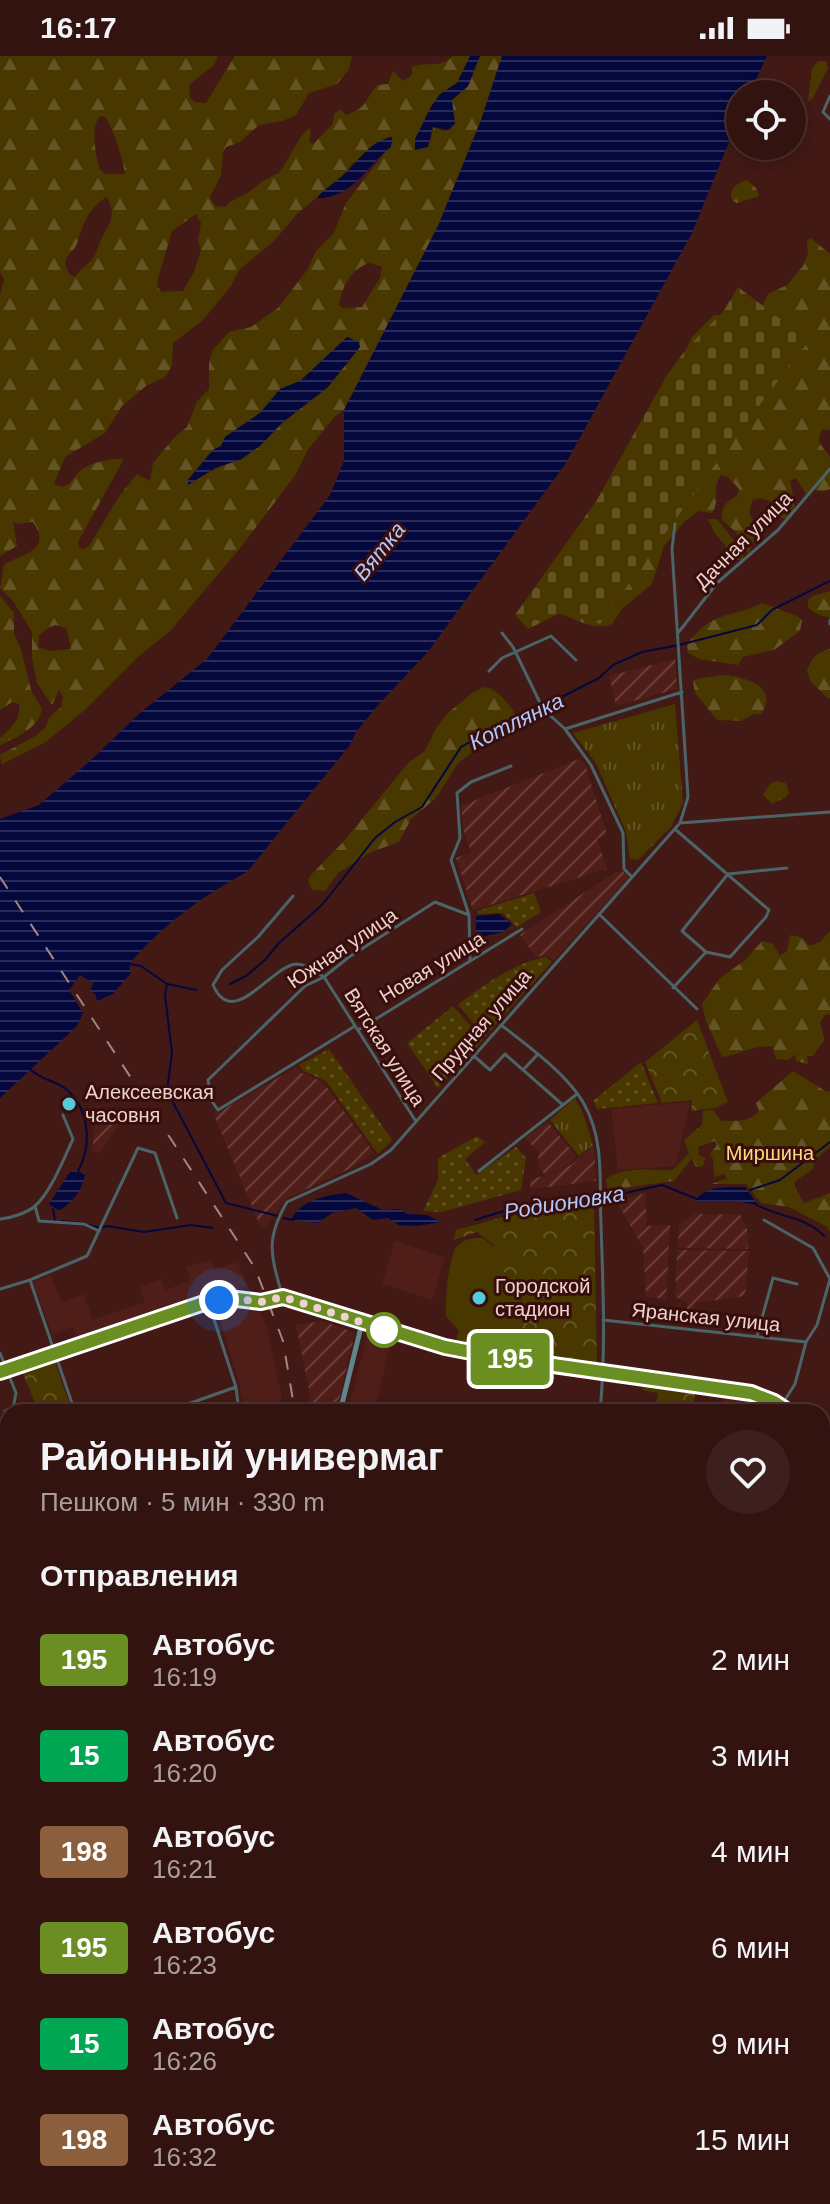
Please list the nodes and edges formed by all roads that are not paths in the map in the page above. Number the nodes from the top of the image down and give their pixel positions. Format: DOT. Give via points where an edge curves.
graph roads {
  1 [pos="830,96"];
  2 [pos="830,119"];
  3 [pos="830,469"];
  4 [pos="675,524"];
  5 [pos="502,633"];
  6 [pos="678,633"];
  7 [pos="516,652"];
  8 [pos="576,660"];
  9 [pos="489,671"];
  10 [pos="682,692"];
  11 [pos="565,729"];
  12 [pos="511,766"];
  13 [pos="830,812"];
  14 [pos="680,823"];
  15 [pos="676,830"];
  16 [pos="787,868"];
  17 [pos="728,874"];
  18 [pos="632,877"];
  19 [pos="293,896"];
  20 [pos="599,914"];
  21 [pos="469,915"];
  22 [pos="522,929"];
  23 [pos="706,952"];
  24 [pos="470,960"];
  25 [pos="324,977"];
  26 [pos="673,988"];
  27 [pos="697,1009"];
  28 [pos="501,1025"];
  29 [pos="356,1028"];
  30 [pos="537,1055"];
  31 [pos="474,1056"];
  32 [pos="523,1070"];
  33 [pos="577,1094"];
  34 [pos="563,1105"];
  35 [pos="218,1110"];
  36 [pos="63,1115"];
  37 [pos="415,1120"];
  38 [pos="479,1171"];
  39 [pos="35,1206"];
  40 [pos="177,1218"];
  41 [pos="0,1219"];
  42 [pos="764,1220"];
  43 [pos="99,1231"];
  44 [pos="30,1280"];
  45 [pos="797,1284"];
  46 [pos="0,1289"];
  47 [pos="283,1297"];
  48 [pos="208,1302"];
  49 [pos="603,1320"];
  50 [pos="362,1323"];
  51 [pos="757,1336"];
  52 [pos="806,1342"];
  53 [pos="55,1352"];
  54 [pos="0,1353"];
  55 [pos="4,1371"];
  56 [pos="603,1373"];
  57 [pos="236,1387"];
  58 [pos="14,1404"];
  59 [pos="72,1404"];
  60 [pos="188,1404"];
  61 [pos="238,1404"];
  62 [pos="342,1404"];
  63 [pos="601,1404"];
  64 [pos="776,1404"];
  65 [pos="782,1404"];
  1 -- 2 [label="street" via="823,112"];
  3 -- 6 [label="street, Дачная улица" via="778,530 717,583"];
  4 -- 6 [label="street, Прудная улица"];
  5 -- 7 [label="street"];
  6 -- 10 [label="street, Прудная улица"];
  7 -- 8 [label="street" via="551,636"];
  7 -- 9 [label="street"];
  7 -- 11 [label="street" via="538,702"];
  10 -- 11 [label="street"];
  10 -- 14 [label="street, Прудная улица" via="688,797"];
  11 -- 18 [label="street" via="591,765 623,833 624,869"];
  12 -- 21 [label="street" via="457,793 460,838 451,860"];
  13 -- 14 [label="street"];
  14 -- 15 [label="street, Прудная улица"];
  15 -- 17 [label="street"];
  15 -- 18 [label="street, Прудная улица"];
  16 -- 17 [label="street"];
  17 -- 23 [label="street" via="682,931"];
  17 -- 23 [label="street" via="769,910 730,957"];
  18 -- 20 [label="street, Прудная улица"];
  19 -- 25 [label="street, Вятская улица" via="213,985 236,1001 293,965"];
  20 -- 26 [label="street"];
  20 -- 28 [label="street, Прудная улица"];
  21 -- 24 [label="street"];
  21 -- 25 [label="street, Южная улица" via="435,902"];
  22 -- 24 [label="street, Новая улица"];
  23 -- 26 [label="street"];
  24 -- 29 [label="street, Новая улица"];
  25 -- 29 [label="street, Вятская улица"];
  25 -- 35 [label="street, Южная улица" via="298,992 208,1080"];
  26 -- 27 [label="street"];
  28 -- 30 [label="street"];
  28 -- 31 [label="street, Прудная улица"];
  29 -- 35 [label="street, Новая улица"];
  29 -- 37 [label="street, Вятская улица"];
  30 -- 32 [label="street"];
  30 -- 33 [label="street"];
  31 -- 32 [label="street" via="490,1070 505,1054"];
  31 -- 37 [label="street, Прудная улица"];
  32 -- 34 [label="street"];
  33 -- 34 [label="street"];
  33 -- 49 [label="street" via="600,1153"];
  34 -- 38 [label="street"];
  36 -- 39 [label="street" via="73,1139"];
  37 -- 47 [label="street, Прудная улица" via="385,1155 287,1202 272,1240 272,1263"];
  39 -- 41 [label="street"];
  39 -- 43 [label="street" via="39,1221 84,1224"];
  40 -- 43 [label="street" via="155,1153 138,1148"];
  42 -- 52 [label="street" via="813,1248 830,1279 817,1325"];
  43 -- 44 [label="street" via="87,1256"];
  44 -- 46 [label="street"];
  44 -- 53 [label="street"];
  45 -- 51 [label="street" via="773,1278"];
  47 -- 48 [label="main road"];
  47 -- 50 [label="main road"];
  48 -- 53 [label="main road"];
  48 -- 57 [label="street"];
  49 -- 51 [label="street, Яранская улица"];
  49 -- 56 [label="street"];
  50 -- 56 [label="main road" via="445,1347"];
  50 -- 62 [label="street"];
  51 -- 52 [label="street, Яранская улица"];
  52 -- 65 [label="street" via="795,1384"];
  53 -- 55 [label="main road"];
  53 -- 59 [label="street"];
  54 -- 55 [label="street"];
  55 -- 58 [label="street" via="16,1393"];
  56 -- 63 [label="street"];
  56 -- 64 [label="main road" via="751,1393"];
  57 -- 60 [label="street"];
  57 -- 61 [label="street"];
}
